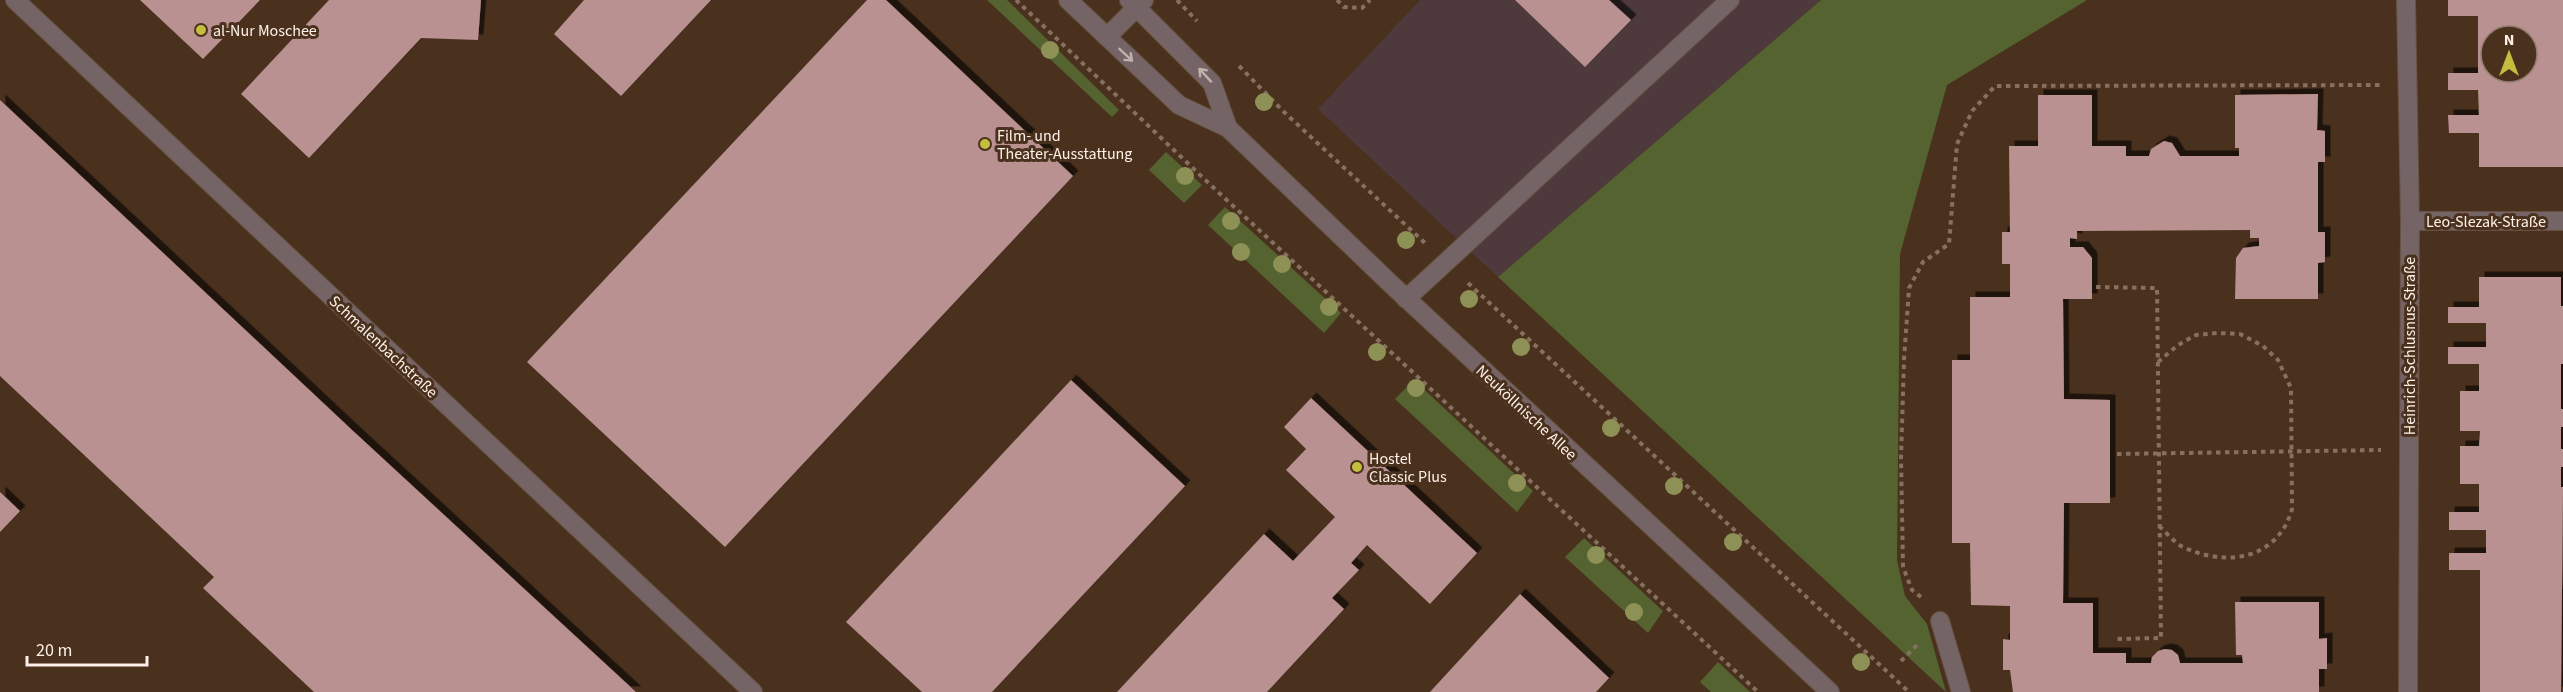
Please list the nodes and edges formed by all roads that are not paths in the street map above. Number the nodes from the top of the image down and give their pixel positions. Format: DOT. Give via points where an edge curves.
graph roads {
  1 [pos="15,0"];
  2 [pos="1068,0"];
  3 [pos="1730,0"];
  4 [pos="2406,0"];
  5 [pos="1136,2"];
  6 [pos="1107,37"];
  7 [pos="1228,128"];
  8 [pos="2410,221"];
  9 [pos="2563,221"];
  10 [pos="1406,298"];
  11 [pos="1940,621"];
  12 [pos="753,692"];
  13 [pos="1830,692"];
  14 [pos="1961,692"];
  15 [pos="2408,692"];
  1 -- 12 [label="street, Schmalenbachstraße"];
  2 -- 6 [label="street, Neuköllnische Allee"];
  3 -- 10 [label="street"];
  4 -- 8 [label="street, Heinrich-Schlusnus-Straße"];
  5 -- 6 [label="street"];
  7 -- 5 [label="street, Neuköllnische Allee, one-way" via="1212,83"];
  6 -- 7 [label="street, Neuköllnische Allee, one-way" via="1179,105"];
  7 -- 10 [label="street, Neuköllnische Allee"];
  8 -- 9 [label="street, Leo-Slezak-Straße"];
  8 -- 15 [label="street, Heinrich-Schlusnus-Straße"];
  10 -- 13 [label="street, Neuköllnische Allee"];
  11 -- 14 [label="street"];
}
